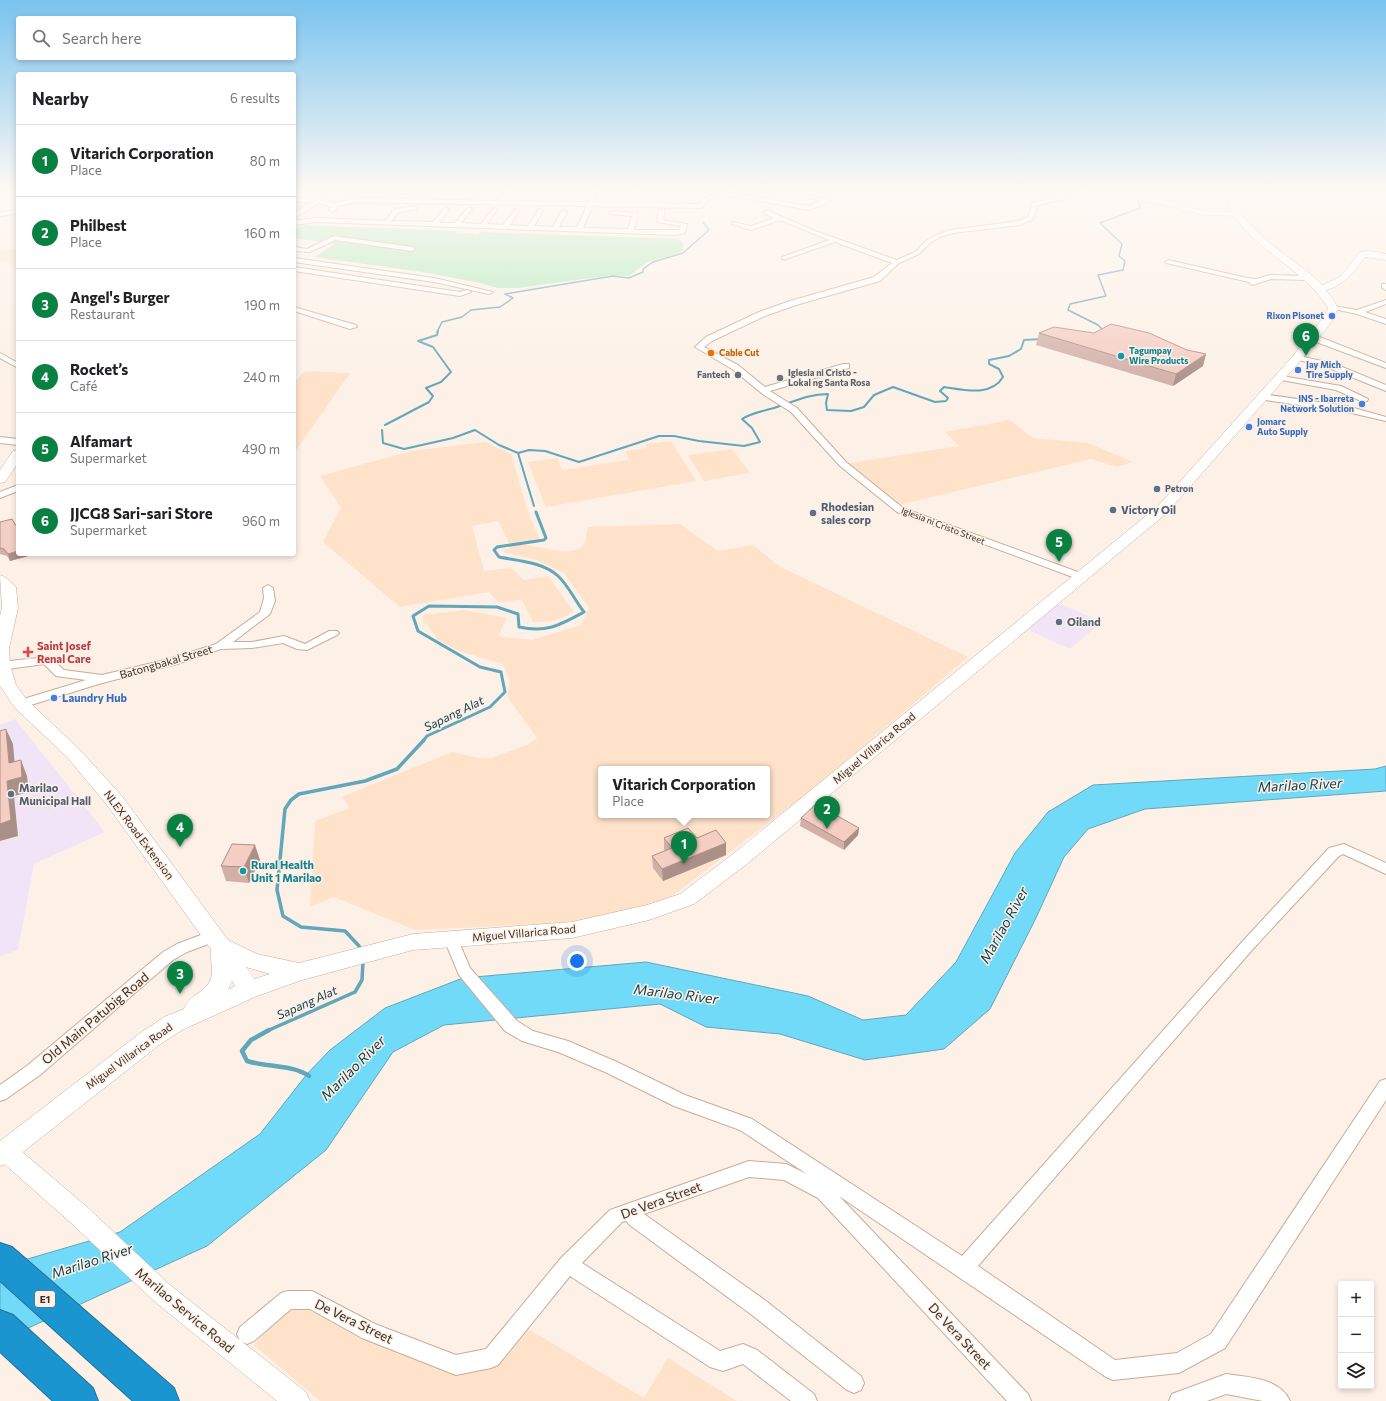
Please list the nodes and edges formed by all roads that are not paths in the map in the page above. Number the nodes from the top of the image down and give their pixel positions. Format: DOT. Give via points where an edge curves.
graph roads {
  1 [pos="789,256"];
  2 [pos="880,256"];
  3 [pos="909,256"];
  4 [pos="1282,256"];
  5 [pos="1361,256"];
  6 [pos="784,258"];
  7 [pos="296,260"];
  8 [pos="896,262"];
  9 [pos="1168,262"];
  10 [pos="296,269"];
  11 [pos="356,269"];
  12 [pos="344,276"];
  13 [pos="1308,278"];
  14 [pos="1258,281"];
  15 [pos="1244,286"];
  16 [pos="476,289"];
  17 [pos="1319,289"];
  18 [pos="489,292"];
  19 [pos="1386,302"];
  20 [pos="1333,308"];
  21 [pos="296,310"];
  22 [pos="1358,312"];
  23 [pos="1386,322"];
  24 [pos="353,327"];
  25 [pos="1314,338"];
  26 [pos="0,355"];
  27 [pos="1298,356"];
  28 [pos="16,365"];
  29 [pos="846,366"];
  30 [pos="1386,366"];
  31 [pos="1279,377"];
  32 [pos="1386,388"];
  33 [pos="764,390"];
  34 [pos="1262,397"];
  35 [pos="1364,399"];
  36 [pos="1385,419"];
  37 [pos="0,440"];
  38 [pos="16,442"];
  39 [pos="16,457"];
  40 [pos="0,480"];
  41 [pos="16,489"];
  42 [pos="0,495"];
  43 [pos="1082,577"];
  44 [pos="0,580"];
  45 [pos="268,588"];
  46 [pos="334,633"];
  47 [pos="220,646"];
  48 [pos="1,665"];
  49 [pos="102,679"];
  50 [pos="21,704"];
  51 [pos="1386,869"];
  52 [pos="451,939"];
  53 [pos="217,941"];
  54 [pos="299,972"];
  55 [pos="249,990"];
  56 [pos="174,1023"];
  57 [pos="1386,1086"];
  58 [pos="0,1094"];
  59 [pos="2,1153"];
  60 [pos="629,1211"];
  61 [pos="0,1259"];
  62 [pos="568,1264"];
  63 [pos="964,1268"];
  64 [pos="0,1328"];
  65 [pos="247,1334"];
  66 [pos="854,1383"];
  67 [pos="80,1401"];
  68 [pos="161,1401"];
  69 [pos="297,1401"];
  70 [pos="808,1401"];
  71 [pos="1021,1401"];
  72 [pos="1179,1401"];
  73 [pos="1280,1401"];
  1 -- 6 [label="street"];
  2 -- 8 [label="street"];
  3 -- 8 [label="street, Iglesia ni Cristo Street"];
  4 -- 13 [label="main road"];
  5 -- 17 [label="street" via="1344,278"];
  7 -- 11 [label="street"];
  8 -- 33 [label="street, Iglesia ni Cristo Street" via="877,279 762,314 709,338 699,347 735,367"];
  9 -- 14 [label="street" via="1233,278"];
  10 -- 12 [label="street"];
  11 -- 12 [label="street"];
  11 -- 16 [label="street"];
  12 -- 16 [label="street" via="460,294"];
  13 -- 14 [label="street" via="1275,277"];
  13 -- 17 [label="main road"];
  14 -- 15 [label="street"];
  16 -- 18 [label="street"];
  17 -- 20 [label="main road"];
  19 -- 22 [label="street"];
  20 -- 22 [label="street"];
  20 -- 25 [label="main road, Miguel Villarica Road"];
  21 -- 24 [label="street"];
  22 -- 23 [label="street"];
  25 -- 27 [label="main road, Miguel Villarica Road"];
  25 -- 30 [label="street"];
  26 -- 28 [label="street"];
  27 -- 31 [label="main road, Miguel Villarica Road"];
  27 -- 32 [label="street" via="1332,366"];
  29 -- 33 [label="street"];
  31 -- 34 [label="main road, Miguel Villarica Road"];
  31 -- 35 [label="street" via="1338,388"];
  33 -- 43 [label="street, Iglesia ni Cristo Street" via="794,410 843,464 900,510"];
  34 -- 36 [label="street" via="1347,409"];
  34 -- 43 [label="main road, Miguel Villarica Road" via="1164,509"];
  37 -- 38 [label="street"];
  39 -- 40 [label="main road"];
  41 -- 42 [label="street"];
  43 -- 52 [label="main road, Miguel Villarica Road" via="740,859 686,899 649,912 572,930"];
  44 -- 48 [label="main road, NLEX Road Extension" via="8,587 10,596 10,608 1,648"];
  45 -- 47 [label="street" via="269,606 265,614"];
  46 -- 47 [label="street, Batongbakal Street" via="307,647 284,639 252,645"];
  47 -- 49 [label="street, Batongbakal Street" via="173,662"];
  48 -- 49 [label="street, Batongbakal Street" via="47,660 60,673"];
  48 -- 50 [label="main road, NLEX Road Extension" via="8,685"];
  49 -- 50 [label="street"];
  50 -- 53 [label="main road, NLEX Road Extension" via="73,753 114,800"];
  51 -- 63 [label="street" via="1344,849 1334,852 1242,952"];
  52 -- 54 [label="main road, Miguel Villarica Road" via="413,942"];
  52 -- 63 [label="street" via="464,971 511,1026 528,1036 562,1046 597,1061 680,1101 746,1124"];
  53 -- 54 [label="main road" via="252,961"];
  53 -- 55 [label="main road, NLEX Road Extension"];
  53 -- 56 [label="main road" via="224,968 222,983 205,1000"];
  53 -- 58 [label="street, Old Main Patubig Road" via="182,948 168,956 34,1070"];
  54 -- 55 [label="main road, Miguel Villarica Road"];
  55 -- 56 [label="main road, Miguel Villarica Road"];
  56 -- 59 [label="main road, Miguel Villarica Road"];
  57 -- 63 [label="street" via="1218,1341 1179,1363 1113,1370"];
  59 -- 69 [label="street, Marilao Service Road" via="79,1215 162,1293"];
  60 -- 62 [label="street, De Vera Street" via="616,1216"];
  60 -- 66 [label="street"];
  60 -- 71 [label="street, De Vera Street" via="749,1168 786,1172 824,1192"];
  61 -- 68 [label="highway, E1"];
  62 -- 65 [label="street, De Vera Street" via="491,1358 456,1365 369,1331 312,1300 288,1300"];
  62 -- 70 [label="street" via="717,1360 723,1361 743,1354 750,1357"];
  64 -- 67 [label="highway"];
  72 -- 73 [label="street" via="1226,1384 1264,1390"];
}
